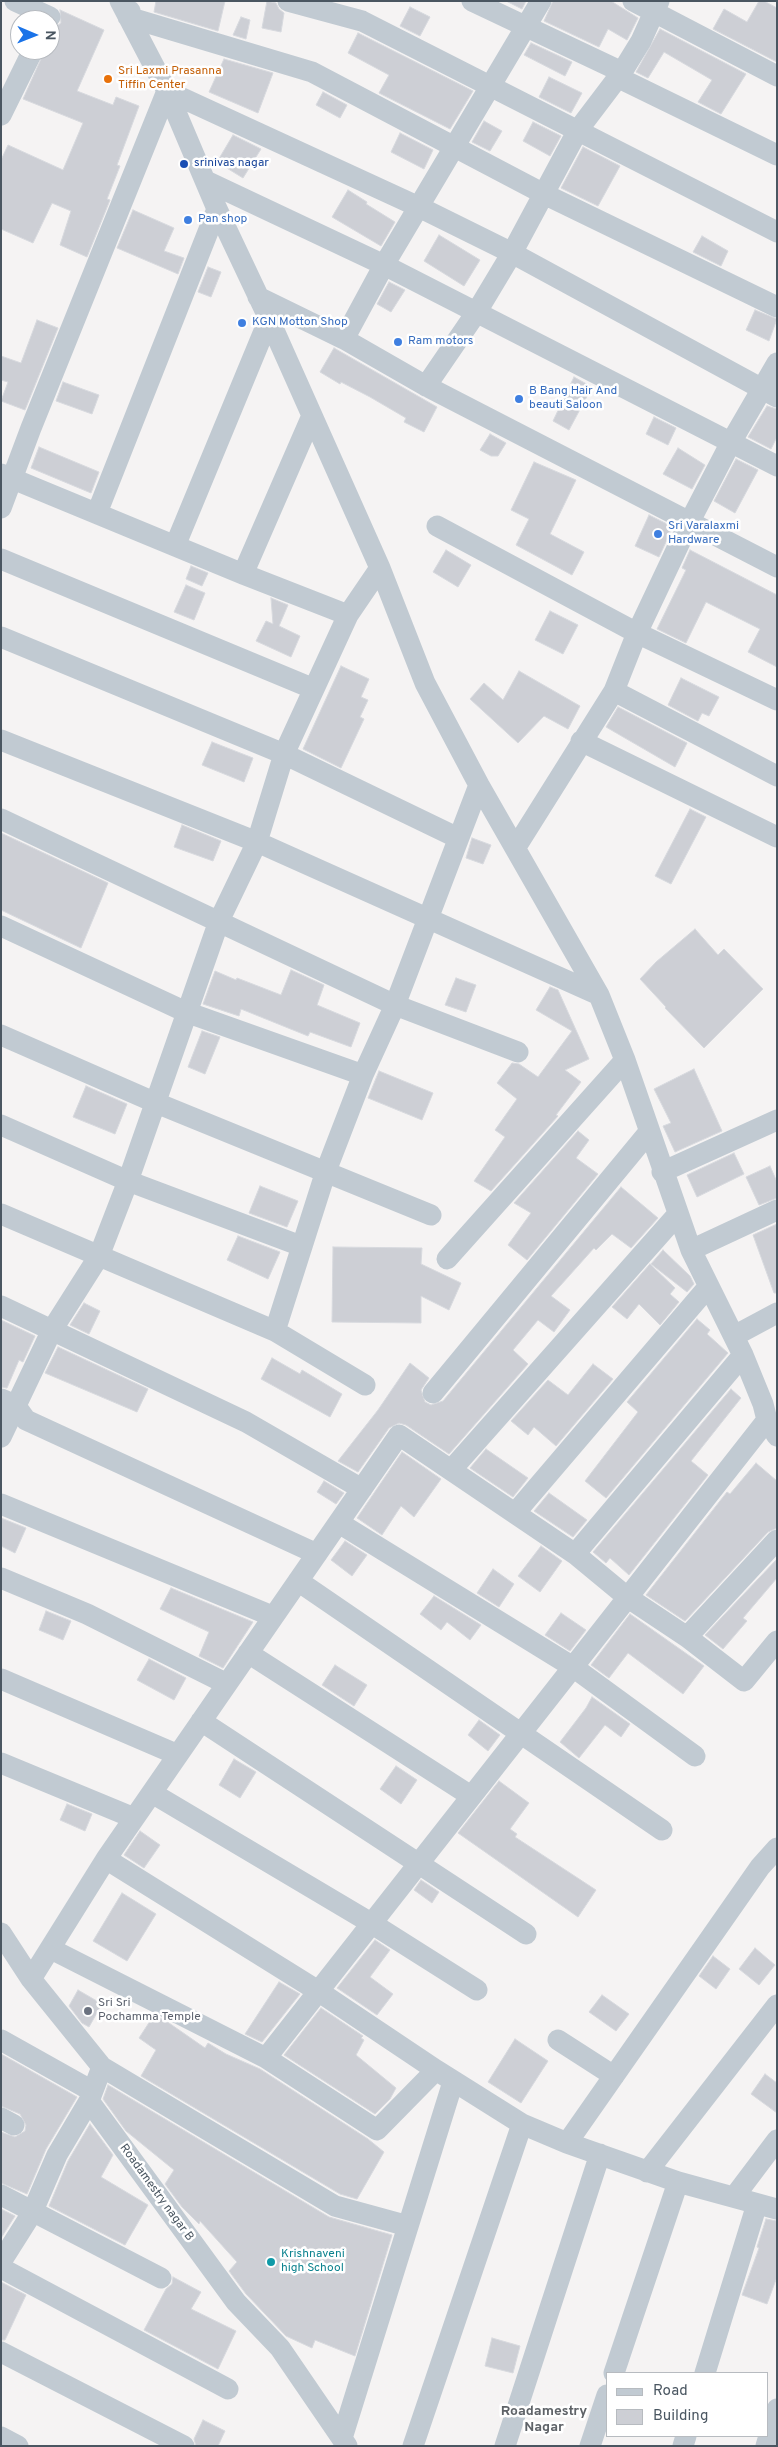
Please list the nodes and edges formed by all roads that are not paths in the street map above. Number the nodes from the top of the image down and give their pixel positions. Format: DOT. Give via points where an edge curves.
graph roads {
  1 [pos="15,1"];
  2 [pos="288,1"];
  3 [pos="472,1"];
  4 [pos="541,1"];
  5 [pos="633,1"];
  6 [pos="127,6"];
  7 [pos="657,7"];
  8 [pos="43,10"];
  9 [pos="526,26"];
  10 [pos="26,60"];
  11 [pos="619,74"];
  12 [pos="777,76"];
  13 [pos="491,86"];
  14 [pos="6,90"];
  15 [pos="166,91"];
  16 [pos="1,114"];
  17 [pos="578,130"];
  18 [pos="454,148"];
  19 [pos="777,155"];
  20 [pos="206,181"];
  21 [pos="544,194"];
  22 [pos="419,207"];
  23 [pos="217,209"];
  24 [pos="777,232"];
  25 [pos="512,253"];
  26 [pos="384,265"];
  27 [pos="258,297"];
  28 [pos="777,307"];
  29 [pos="476,313"];
  30 [pos="269,319"];
  31 [pos="344,339"];
  32 [pos="777,363"];
  33 [pos="426,386"];
  34 [pos="769,393"];
  35 [pos="311,418"];
  36 [pos="730,444"];
  37 [pos="777,466"];
  38 [pos="7,477"];
  39 [pos="1,508"];
  40 [pos="97,513"];
  41 [pos="689,523"];
  42 [pos="437,526"];
  43 [pos="175,546"];
  44 [pos="1,559"];
  45 [pos="777,567"];
  46 [pos="380,568"];
  47 [pos="243,574"];
  48 [pos="348,615"];
  49 [pos="637,633"];
  50 [pos="1,637"];
  51 [pos="314,689"];
  52 [pos="614,691"];
  53 [pos="777,700"];
  54 [pos="1,740"];
  55 [pos="582,741"];
  56 [pos="284,754"];
  57 [pos="777,776"];
  58 [pos="479,785"];
  59 [pos="1,819"];
  60 [pos="777,837"];
  61 [pos="458,838"];
  62 [pos="257,842"];
  63 [pos="516,847"];
  64 [pos="428,919"];
  65 [pos="219,921"];
  66 [pos="1,926"];
  67 [pos="600,996"];
  68 [pos="394,1005"];
  69 [pos="186,1012"];
  70 [pos="1,1035"];
  71 [pos="518,1052"];
  72 [pos="625,1060"];
  73 [pos="363,1075"];
  74 [pos="154,1102"];
  75 [pos="777,1120"];
  76 [pos="1,1125"];
  77 [pos="649,1132"];
  78 [pos="326,1171"];
  79 [pos="662,1172"];
  80 [pos="128,1181"];
  81 [pos="777,1210"];
  82 [pos="1,1214"];
  83 [pos="678,1214"];
  84 [pos="431,1216"];
  85 [pos="301,1246"];
  86 [pos="691,1250"];
  87 [pos="99,1256"];
  88 [pos="447,1259"];
  89 [pos="708,1287"];
  90 [pos="1,1306"];
  91 [pos="777,1313"];
  92 [pos="52,1330"];
  93 [pos="276,1331"];
  94 [pos="738,1346"];
  95 [pos="366,1385"];
  96 [pos="434,1393"];
  97 [pos="8,1402"];
  98 [pos="771,1414"];
  99 [pos="1,1437"];
  100 [pos="452,1469"];
  101 [pos="362,1490"];
  102 [pos="1,1504"];
  103 [pos="516,1512"];
  104 [pos="339,1523"];
  105 [pos="777,1540"];
  106 [pos="317,1554"];
  107 [pos="575,1554"];
  108 [pos="1,1578"];
  109 [pos="298,1581"];
  110 [pos="627,1597"];
  111 [pos="272,1616"];
  112 [pos="687,1637"];
  113 [pos="777,1641"];
  114 [pos="248,1653"];
  115 [pos="573,1667"];
  116 [pos="1,1679"];
  117 [pos="227,1684"];
  118 [pos="201,1721"];
  119 [pos="520,1733"];
  120 [pos="178,1755"];
  121 [pos="695,1756"];
  122 [pos="1,1764"];
  123 [pos="152,1793"];
  124 [pos="471,1796"];
  125 [pos="134,1818"];
  126 [pos="662,1830"];
  127 [pos="777,1848"];
  128 [pos="106,1859"];
  129 [pos="418,1863"];
  130 [pos="371,1923"];
  131 [pos="1,1933"];
  132 [pos="526,1934"];
  133 [pos="51,1949"];
  134 [pos="31,1979"];
  135 [pos="477,1990"];
  136 [pos="318,1991"];
  137 [pos="777,2005"];
  138 [pos="1,2040"];
  139 [pos="558,2040"];
  140 [pos="266,2058"];
  141 [pos="102,2067"];
  142 [pos="444,2076"];
  143 [pos="614,2076"];
  144 [pos="90,2096"];
  145 [pos="522,2124"];
  146 [pos="777,2140"];
  147 [pos="567,2143"];
  148 [pos="600,2154"];
  149 [pos="647,2172"];
  150 [pos="678,2182"];
  151 [pos="1,2195"];
  152 [pos="734,2197"];
  153 [pos="767,2206"];
  154 [pos="32,2212"];
  155 [pos="408,2226"];
  156 [pos="1,2262"];
  157 [pos="1,2268"];
  158 [pos="161,2278"];
  159 [pos="1,2352"];
  160 [pos="614,2372"];
  161 [pos="705,2372"];
  162 [pos="228,2389"];
  163 [pos="606,2398"];
  164 [pos="777,2409"];
  165 [pos="1,2436"];
  166 [pos="161,2440"];
  167 [pos="344,2442"];
  168 [pos="18,2446"];
  169 [pos="184,2446"];
  170 [pos="413,2446"];
  171 [pos="505,2446"];
  172 [pos="590,2446"];
  173 [pos="766,2446"];
  1 -- 8 [label="street"];
  2 -- 13 [label="street" via="362,21"];
  3 -- 9 [label="street"];
  4 -- 9 [label="street"];
  5 -- 7 [label="street"];
  6 -- 15 [label="street"];
  6 -- 18 [label="street" via="312,72"];
  7 -- 11 [label="street"];
  7 -- 12 [label="street"];
  9 -- 11 [label="street"];
  9 -- 13 [label="street"];
  10 -- 14 [label="street"];
  11 -- 17 [label="street"];
  11 -- 19 [label="street"];
  13 -- 17 [label="street"];
  13 -- 18 [label="street"];
  14 -- 16 [label="street"];
  15 -- 20 [label="street"];
  15 -- 22 [label="street"];
  15 -- 38 [label="street"];
  17 -- 21 [label="street"];
  17 -- 24 [label="street"];
  18 -- 21 [label="street"];
  18 -- 22 [label="street"];
  20 -- 23 [label="street"];
  20 -- 26 [label="street"];
  21 -- 25 [label="street"];
  21 -- 28 [label="street"];
  22 -- 25 [label="street"];
  22 -- 26 [label="street"];
  23 -- 27 [label="street"];
  23 -- 40 [label="street"];
  25 -- 29 [label="street"];
  25 -- 34 [label="street"];
  26 -- 29 [label="street"];
  26 -- 31 [label="street"];
  27 -- 30 [label="street"];
  27 -- 31 [label="street"];
  29 -- 33 [label="street"];
  29 -- 36 [label="street"];
  30 -- 35 [label="street"];
  30 -- 43 [label="street"];
  31 -- 33 [label="street"];
  32 -- 34 [label="street"];
  33 -- 41 [label="street"];
  34 -- 36 [label="street"];
  35 -- 46 [label="street"];
  35 -- 47 [label="street"];
  36 -- 37 [label="street"];
  36 -- 41 [label="street"];
  38 -- 39 [label="street"];
  38 -- 40 [label="street"];
  40 -- 43 [label="street"];
  41 -- 45 [label="street"];
  41 -- 49 [label="street"];
  42 -- 49 [label="street"];
  43 -- 47 [label="street"];
  44 -- 51 [label="street"];
  46 -- 48 [label="street"];
  46 -- 58 [label="street" via="425,683"];
  47 -- 48 [label="street"];
  48 -- 51 [label="street"];
  49 -- 52 [label="street"];
  49 -- 53 [label="street"];
  50 -- 56 [label="street"];
  51 -- 56 [label="street"];
  52 -- 55 [label="street"];
  52 -- 57 [label="street"];
  54 -- 62 [label="street"];
  55 -- 60 [label="street"];
  55 -- 63 [label="street"];
  56 -- 61 [label="street"];
  56 -- 62 [label="street"];
  58 -- 61 [label="street"];
  58 -- 63 [label="street"];
  59 -- 65 [label="street"];
  61 -- 64 [label="street"];
  62 -- 64 [label="street"];
  62 -- 65 [label="street"];
  63 -- 67 [label="street"];
  64 -- 67 [label="street"];
  64 -- 68 [label="street"];
  65 -- 68 [label="street"];
  65 -- 69 [label="street"];
  66 -- 69 [label="street"];
  67 -- 72 [label="street"];
  68 -- 71 [label="street"];
  68 -- 73 [label="street"];
  69 -- 73 [label="street"];
  69 -- 74 [label="street"];
  70 -- 74 [label="street"];
  72 -- 77 [label="street"];
  72 -- 88 [label="street"];
  73 -- 78 [label="street"];
  74 -- 78 [label="street"];
  74 -- 80 [label="street"];
  75 -- 79 [label="street"];
  76 -- 80 [label="street"];
  77 -- 79 [label="street"];
  77 -- 96 [label="street"];
  78 -- 84 [label="street"];
  78 -- 85 [label="street"];
  79 -- 83 [label="street"];
  80 -- 85 [label="street"];
  80 -- 87 [label="street"];
  81 -- 86 [label="street"];
  82 -- 87 [label="street"];
  83 -- 86 [label="street"];
  83 -- 100 [label="street"];
  85 -- 93 [label="street"];
  86 -- 89 [label="street"];
  87 -- 92 [label="street"];
  87 -- 93 [label="street"];
  89 -- 94 [label="street"];
  89 -- 103 [label="street"];
  90 -- 92 [label="street"];
  91 -- 94 [label="street"];
  92 -- 97 [label="street"];
  92 -- 101 [label="street" via="246,1422"];
  93 -- 95 [label="street"];
  94 -- 98 [label="street"];
  94 -- 107 [label="street"];
  97 -- 99 [label="street"];
  97 -- 106 [label="street" via="26,1420"];
  98 -- 110 [label="street"];
  100 -- 101 [label="street" via="399,1435"];
  100 -- 103 [label="street"];
  101 -- 104 [label="street"];
  102 -- 111 [label="street"];
  103 -- 107 [label="street"];
  104 -- 106 [label="street"];
  104 -- 115 [label="street"];
  105 -- 112 [label="street"];
  106 -- 109 [label="street"];
  107 -- 110 [label="street"];
  108 -- 117 [label="street" via="87,1614"];
  109 -- 111 [label="street"];
  109 -- 119 [label="street"];
  110 -- 112 [label="street"];
  110 -- 115 [label="street"];
  111 -- 114 [label="street"];
  112 -- 113 [label="street" via="744,1681"];
  114 -- 117 [label="street"];
  114 -- 124 [label="street"];
  115 -- 119 [label="street"];
  115 -- 121 [label="street"];
  116 -- 120 [label="street"];
  117 -- 118 [label="street"];
  118 -- 120 [label="street"];
  118 -- 129 [label="street"];
  119 -- 124 [label="street"];
  119 -- 126 [label="street"];
  120 -- 123 [label="street"];
  122 -- 125 [label="street"];
  123 -- 125 [label="street"];
  123 -- 130 [label="street"];
  124 -- 129 [label="street"];
  125 -- 128 [label="street"];
  127 -- 143 [label="street" via="760,1867"];
  128 -- 133 [label="street"];
  128 -- 136 [label="street"];
  129 -- 130 [label="street"];
  129 -- 132 [label="street"];
  130 -- 135 [label="street"];
  130 -- 136 [label="street"];
  131 -- 134 [label="street"];
  133 -- 134 [label="street"];
  133 -- 140 [label="street"];
  134 -- 141 [label="street"];
  136 -- 140 [label="street"];
  136 -- 142 [label="street"];
  137 -- 149 [label="street"];
  138 -- 144 [label="street"];
  139 -- 143 [label="street"];
  140 -- 142 [label="street" via="377,2130"];
  141 -- 144 [label="street"];
  141 -- 155 [label="street" via="335,2206"];
  142 -- 145 [label="street"];
  142 -- 155 [label="street"];
  143 -- 147 [label="street"];
  144 -- 154 [label="street" via="57,2155"];
  144 -- 167 [label="street, Roadamestry nagar B" via="236,2302 280,2348"];
  145 -- 147 [label="street"];
  145 -- 170 [label="street"];
  146 -- 152 [label="street"];
  147 -- 148 [label="street"];
  148 -- 149 [label="street"];
  148 -- 171 [label="street"];
  149 -- 150 [label="street"];
  150 -- 152 [label="street"];
  150 -- 160 [label="street"];
  151 -- 154 [label="street"];
  152 -- 153 [label="street"];
  153 -- 161 [label="street"];
  154 -- 156 [label="street"];
  154 -- 158 [label="street"];
  155 -- 167 [label="street"];
  157 -- 162 [label="street"];
  159 -- 166 [label="street"];
  163 -- 172 [label="street"];
  164 -- 173 [label="street"];
  165 -- 168 [label="street"];
  166 -- 169 [label="street"];
}
